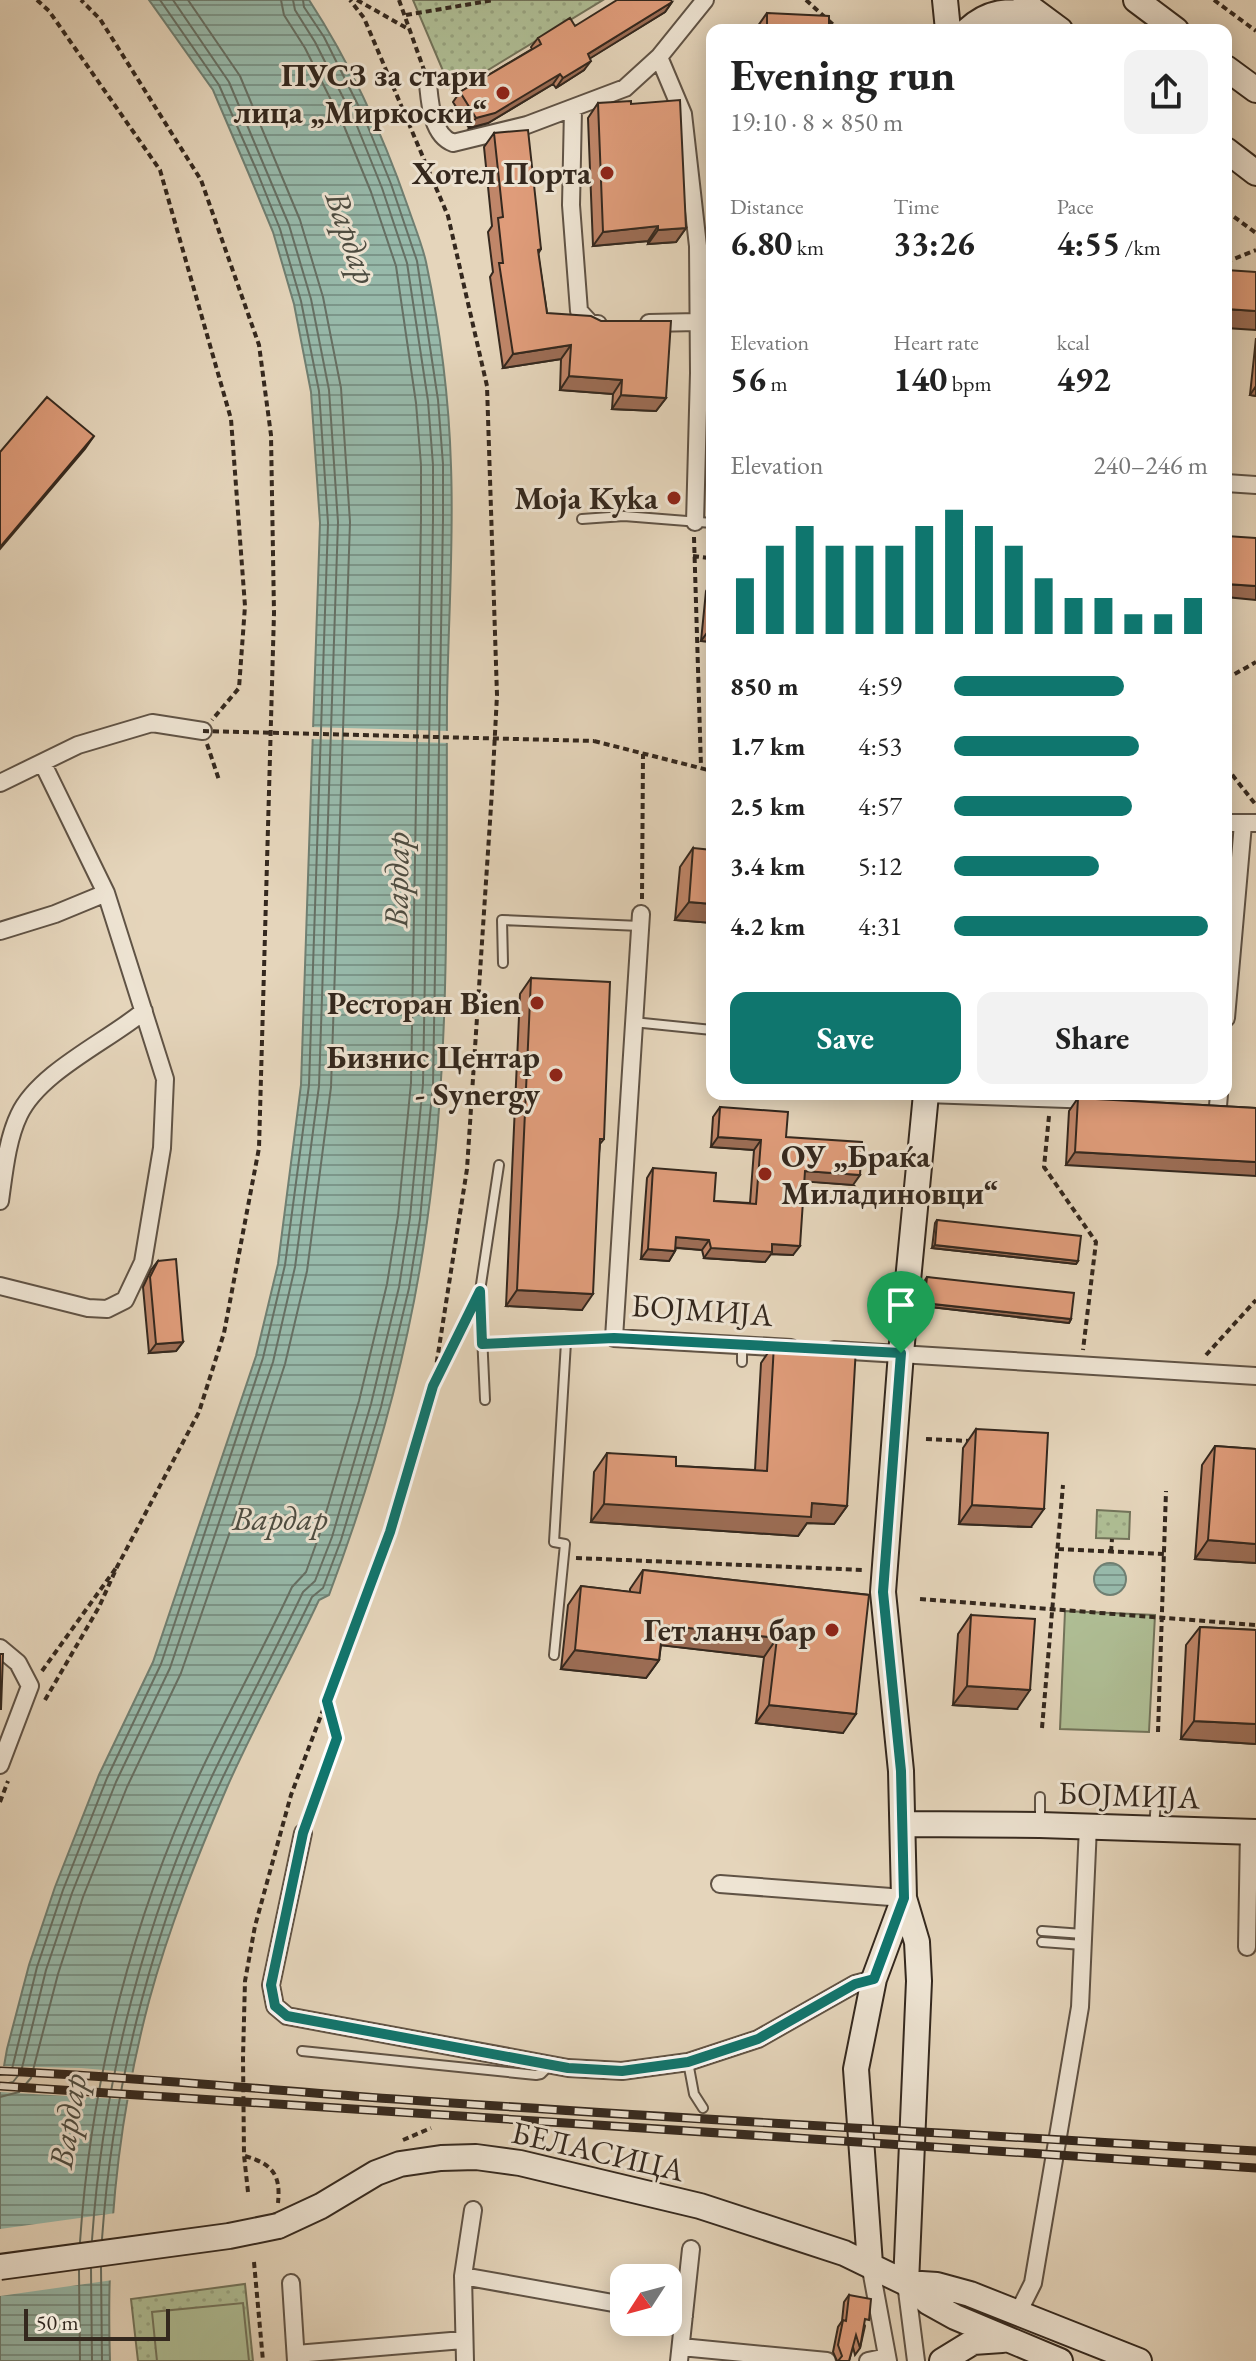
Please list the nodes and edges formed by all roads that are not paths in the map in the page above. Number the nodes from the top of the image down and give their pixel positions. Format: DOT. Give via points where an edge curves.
graph roads {
  1 [pos="705,0"];
  2 [pos="945,0"];
  3 [pos="1136,0"];
  4 [pos="1028,6"];
  5 [pos="947,24"];
  6 [pos="974,24"];
  7 [pos="1052,24"];
  8 [pos="1168,24"];
  9 [pos="659,57"];
  10 [pos="1232,72"];
  11 [pos="428,84"];
  12 [pos="1256,90"];
  13 [pos="573,109"];
  14 [pos="1232,155"];
  15 [pos="1256,173"];
  16 [pos="698,322"];
  17 [pos="1232,483"];
  18 [pos="1256,485"];
  19 [pos="582,519"];
  20 [pos="704,523"];
  21 [pos="203,731"];
  22 [pos="43,764"];
  23 [pos="0,783"];
  24 [pos="1242,823"];
  25 [pos="106,893"];
  26 [pos="640,920"];
  27 [pos="0,931"];
  28 [pos="1232,945"];
  29 [pos="503,963"];
  30 [pos="144,1011"];
  31 [pos="633,1022"];
  32 [pos="706,1029"];
  33 [pos="925,1100"];
  34 [pos="1081,1100"];
  35 [pos="1112,1101"];
  36 [pos="499,1165"];
  37 [pos="0,1201"];
  38 [pos="0,1286"];
  39 [pos="614,1338"];
  40 [pos="566,1342"];
  41 [pos="482,1344"];
  42 [pos="901,1353"];
  43 [pos="1256,1376"];
  44 [pos="485,1400"];
  45 [pos="0,1648"];
  46 [pos="554,1655"];
  47 [pos="6,1767"];
  48 [pos="1040,1797"];
  49 [pos="1156,1802"];
  50 [pos="903,1824"];
  51 [pos="1040,1825"];
  52 [pos="1088,1826"];
  53 [pos="1154,1827"];
  54 [pos="1252,1832"];
  55 [pos="303,1833"];
  56 [pos="720,1884"];
  57 [pos="904,1898"];
  58 [pos="1042,1931"];
  59 [pos="1083,1939"];
  60 [pos="1042,1942"];
  61 [pos="1247,1947"];
  62 [pos="874,1979"];
  63 [pos="302,2051"];
  64 [pos="688,2062"];
  65 [pos="549,2065"];
  66 [pos="703,2108"];
  67 [pos="473,2210"];
  68 [pos="691,2249"];
  69 [pos="870,2264"];
  70 [pos="0,2267"];
  71 [pos="463,2276"];
  72 [pos="291,2283"];
  73 [pos="906,2283"];
  74 [pos="682,2288"];
  75 [pos="610,2302"];
  76 [pos="1018,2313"];
  77 [pos="463,2340"];
  78 [pos="1011,2340"];
  79 [pos="680,2354"];
  80 [pos="296,2358"];
  81 [pos="888,2359"];
  82 [pos="465,2361"];
  83 [pos="827,2361"];
  84 [pos="868,2361"];
  85 [pos="916,2361"];
  86 [pos="942,2361"];
  87 [pos="1060,2361"];
  88 [pos="1139,2361"];
  1 -- 9 [label="street"];
  2 -- 5 [label="street"];
  3 -- 8 [label="street"];
  4 -- 6 [label="street" via="1000,11"];
  4 -- 7 [label="street"];
  9 -- 13 [label="street" via="625,88"];
  9 -- 16 [label="street" via="683,114 698,246"];
  10 -- 12 [label="street"];
  11 -- 13 [label="street" via="439,133 453,143"];
  13 -- 16 [label="street" via="571,205 579,311 591,324"];
  14 -- 15 [label="street"];
  16 -- 20 [label="street"];
  17 -- 18 [label="street"];
  19 -- 20 [label="lane" via="624,516"];
  21 -- 22 [label="street" via="152,723 78,745"];
  22 -- 23 [label="street"];
  22 -- 25 [label="street"];
  24 -- 28 [label="street"];
  25 -- 27 [label="street"];
  25 -- 30 [label="street"];
  26 -- 29 [label="lane" via="502,920"];
  26 -- 31 [label="street, БОЈМИЈА"];
  30 -- 37 [label="street" via="79,1055 32,1096 19,1114"];
  30 -- 38 [label="street" via="165,1079 162,1148 143,1262 125,1300 107,1309 88,1308"];
  31 -- 32 [label="lane"];
  31 -- 39 [label="street, БОЈМИЈА"];
  33 -- 42 [label="street"];
  34 -- 35 [label="street"];
  36 -- 41 [label="lane" via="480,1291"];
  39 -- 40 [label="lane"];
  39 -- 42 [label="street, БОЈМИЈА" via="742,1353"];
  40 -- 41 [label="lane"];
  40 -- 46 [label="lane" via="554,1542 565,1544"];
  41 -- 44 [label="lane"];
  42 -- 43 [label="street, БОЈМИЈА"];
  42 -- 50 [label="street" via="883,1592"];
  45 -- 47 [label="street" via="18,1663 30,1686"];
  48 -- 51 [label="lane"];
  49 -- 53 [label="lane"];
  50 -- 51 [label="street, БОЈМИЈА"];
  50 -- 57 [label="street"];
  51 -- 52 [label="street, БОЈМИЈА"];
  52 -- 53 [label="street, БОЈМИЈА"];
  52 -- 59 [label="street"];
  53 -- 54 [label="street, БОЈМИЈА"];
  54 -- 61 [label="street"];
  55 -- 65 [label="street" via="271,1985 275,2006 287,2016"];
  56 -- 57 [label="street"];
  57 -- 62 [label="street"];
  57 -- 73 [label="street" via="917,1942 919,1981"];
  58 -- 59 [label="lane"];
  59 -- 60 [label="lane"];
  59 -- 76 [label="street" via="1080,2007 1033,2283"];
  62 -- 64 [label="street" via="855,1984 758,2039"];
  62 -- 69 [label="street" via="856,2069"];
  63 -- 65 [label="lane" via="536,2075"];
  64 -- 65 [label="street" via="622,2071"];
  64 -- 66 [label="lane" via="694,2094"];
  67 -- 71 [label="street"];
  68 -- 74 [label="street"];
  69 -- 70 [label="street, БЕЛАСИЦА, bridge" via="700,2206 476,2157 391,2167 321,2206 278,2214 229,2236"];
  69 -- 73 [label="street, БЕЛАСИЦА"];
  69 -- 81 [label="street"];
  71 -- 75 [label="street"];
  71 -- 77 [label="street"];
  72 -- 80 [label="street"];
  73 -- 76 [label="street, БЕЛАСИЦА" via="960,2290"];
  73 -- 78 [label="street, БЕЛАСИЦА" via="945,2312"];
  73 -- 85 [label="street"];
  76 -- 88 [label="street, БЕЛАСИЦА"];
  77 -- 80 [label="street"];
  77 -- 82 [label="street"];
  78 -- 86 [label="street" via="973,2342"];
  78 -- 87 [label="street, БЕЛАСИЦА"];
  79 -- 83 [label="street"];
  81 -- 84 [label="street"];
}
